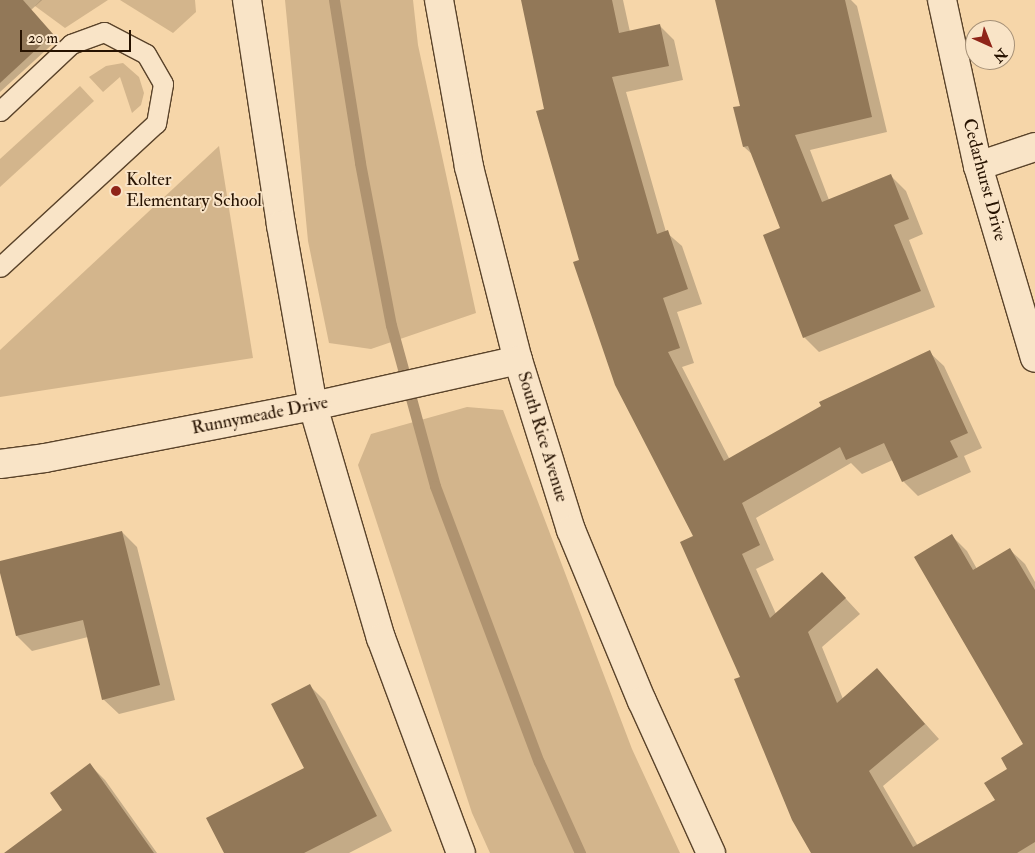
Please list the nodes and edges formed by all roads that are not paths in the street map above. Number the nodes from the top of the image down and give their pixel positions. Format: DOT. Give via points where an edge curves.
graph roads {
  1 [pos="247,0"];
  2 [pos="439,0"];
  3 [pos="942,0"];
  4 [pos="0,111"];
  5 [pos="1035,147"];
  6 [pos="978,166"];
  7 [pos="0,268"];
  8 [pos="1035,358"];
  9 [pos="518,360"];
  10 [pos="313,406"];
  11 [pos="0,464"];
  12 [pos="460,853"];
  13 [pos="711,853"];
  1 -- 10 [label="street" via="281,225"];
  2 -- 9 [label="street, South Rice Avenue" via="469,167"];
  3 -- 6 [label="street, Cedarhurst Drive"];
  4 -- 7 [label="lane" via="72,44 104,32 146,54 163,84 156,123"];
  5 -- 6 [label="street"];
  6 -- 8 [label="street, Cedarhurst Drive"];
  9 -- 10 [label="street, Runnymeade Drive"];
  9 -- 13 [label="street, South Rice Avenue" via="571,530 642,701"];
  10 -- 11 [label="street, Runnymeade Drive"];
  10 -- 12 [label="street" via="381,638"];
}
